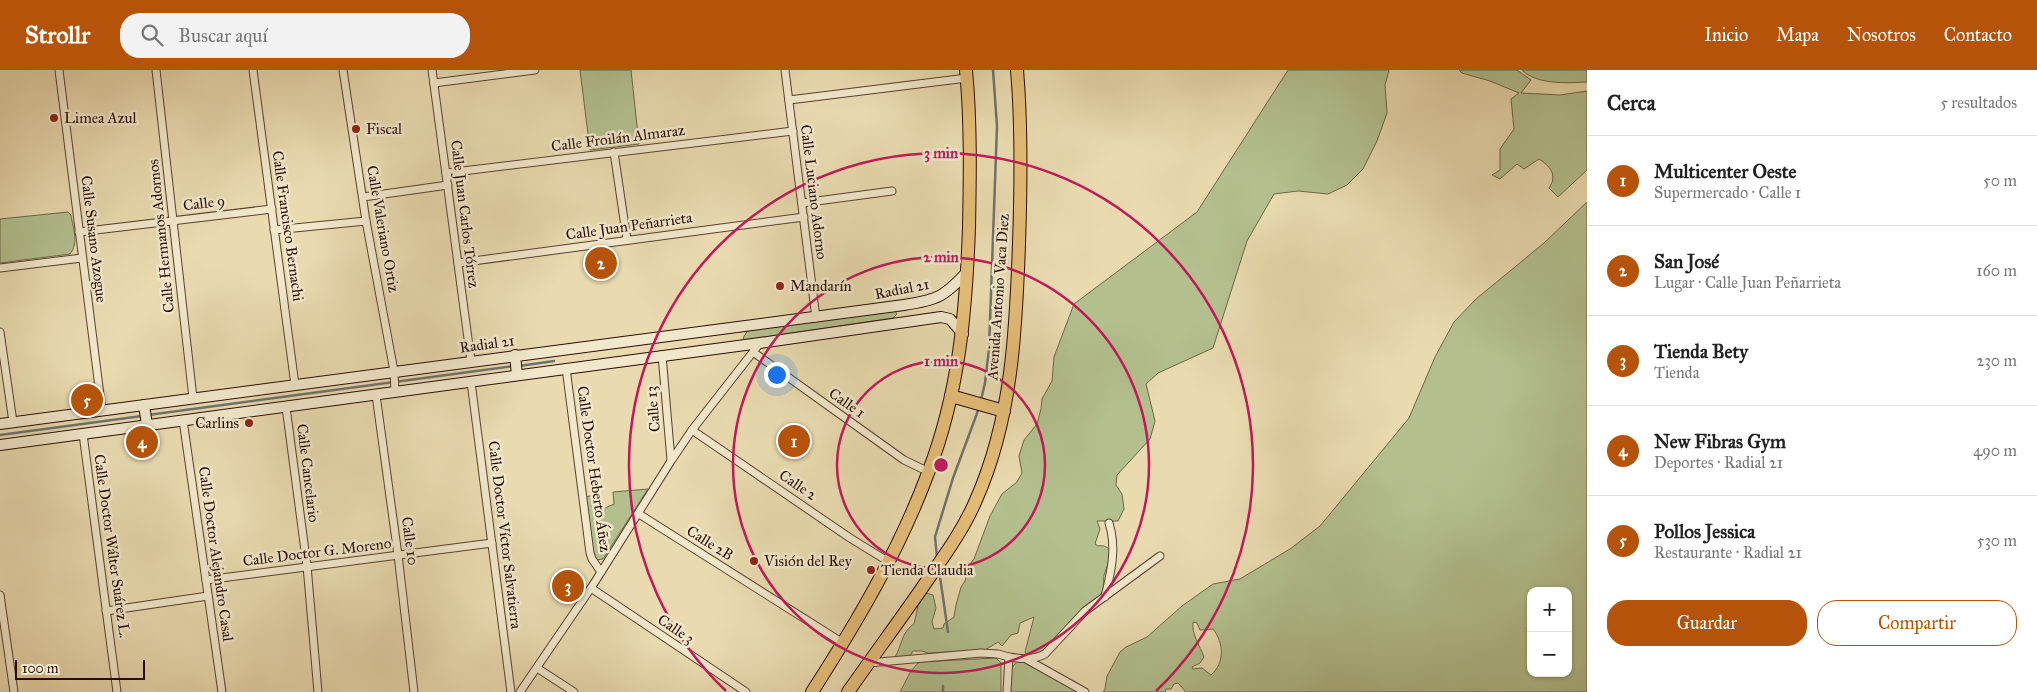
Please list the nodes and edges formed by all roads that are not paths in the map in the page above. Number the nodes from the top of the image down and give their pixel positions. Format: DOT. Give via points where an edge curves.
graph roads {
  1 [pos="59,70"];
  2 [pos="156,70"];
  3 [pos="253,70"];
  4 [pos="344,70"];
  5 [pos="432,70"];
  6 [pos="534,70"];
  7 [pos="785,70"];
  8 [pos="1017,70"];
  9 [pos="967,74"];
  10 [pos="434,83"];
  11 [pos="789,100"];
  12 [pos="793,131"];
  13 [pos="614,152"];
  14 [pos="446,173"];
  15 [pos="448,185"];
  16 [pos="892,191"];
  17 [pos="363,197"];
  18 [pos="802,203"];
  19 [pos="272,209"];
  20 [pos="804,217"];
  21 [pos="366,220"];
  22 [pos="173,221"];
  23 [pos="274,230"];
  24 [pos="80,232"];
  25 [pos="627,240"];
  26 [pos="82,258"];
  27 [pos="458,263"];
  28 [pos="0,268"];
  29 [pos="967,272"];
  30 [pos="904,305"];
  31 [pos="816,318"];
  32 [pos="905,321"];
  33 [pos="0,332"];
  34 [pos="962,334"];
  35 [pos="760,343"];
  36 [pos="753,352"];
  37 [pos="662,356"];
  38 [pos="515,357"];
  39 [pos="471,361"];
  40 [pos="566,368"];
  41 [pos="517,373"];
  42 [pos="393,374"];
  43 [pos="471,382"];
  44 [pos="295,385"];
  45 [pos="395,390"];
  46 [pos="376,395"];
  47 [pos="951,396"];
  48 [pos="193,398"];
  49 [pos="286,407"];
  50 [pos="102,410"];
  51 [pos="1000,410"];
  52 [pos="145,415"];
  53 [pos="184,420"];
  54 [pos="13,422"];
  55 [pos="0,424"];
  56 [pos="692,430"];
  57 [pos="83,434"];
  58 [pos="0,445"];
  59 [pos="671,460"];
  60 [pos="929,472"];
  61 [pos="639,514"];
  62 [pos="1109,523"];
  63 [pos="492,543"];
  64 [pos="398,555"];
  65 [pos="1160,556"];
  66 [pos="889,562"];
  67 [pos="306,566"];
  68 [pos="601,572"];
  69 [pos="206,580"];
  70 [pos="591,588"];
  71 [pos="0,595"];
  72 [pos="208,596"];
  73 [pos="1104,597"];
  74 [pos="106,611"];
  75 [pos="843,643"];
  76 [pos="1009,657"];
  77 [pos="1026,659"];
  78 [pos="868,663"];
  79 [pos="537,668"];
  80 [pos="14,692"];
  81 [pos="116,692"];
  82 [pos="222,692"];
  83 [pos="318,692"];
  84 [pos="414,692"];
  85 [pos="511,692"];
  86 [pos="520,692"];
  87 [pos="574,692"];
  88 [pos="746,692"];
  89 [pos="812,692"];
  90 [pos="848,692"];
  91 [pos="1007,692"];
  92 [pos="1085,692"];
  1 -- 24 [label="street, Calle Susano Azogue"];
  2 -- 22 [label="street, Calle Hermanos Adornos"];
  3 -- 19 [label="street, Calle Francisco Bernachi"];
  4 -- 17 [label="street, Calle Valeriano Ortiz"];
  5 -- 10 [label="street, Calle Juan Carlos Tórrez"];
  6 -- 10 [label="street"];
  7 -- 11 [label="street, Calle Luciano Adorno"];
  8 -- 51 [label="highway, Avenida Antonio Vaca Diez" via="1021,150 1018,299 1013,357"];
  9 -- 11 [label="street"];
  9 -- 29 [label="highway" via="970,174"];
  10 -- 14 [label="street, Calle Juan Carlos Tórrez"];
  11 -- 12 [label="street, Calle Luciano Adorno"];
  12 -- 13 [label="street, Calle Froilán Almaraz"];
  12 -- 18 [label="street, Calle Luciano Adorno"];
  13 -- 14 [label="street, Calle Froilán Almaraz"];
  13 -- 25 [label="street"];
  14 -- 15 [label="street, Calle Juan Carlos Tórrez"];
  15 -- 17 [label="street"];
  15 -- 27 [label="street, Calle Juan Carlos Tórrez"];
  16 -- 18 [label="street"];
  17 -- 21 [label="street, Calle Valeriano Ortiz"];
  18 -- 20 [label="street, Calle Luciano Adorno"];
  19 -- 22 [label="street, Calle 9"];
  19 -- 23 [label="street, Calle Francisco Bernachi"];
  20 -- 25 [label="street, Calle Juan Peñarrieta"];
  20 -- 31 [label="street, Calle Luciano Adorno"];
  21 -- 23 [label="street"];
  21 -- 42 [label="street, Calle Valeriano Ortiz"];
  22 -- 24 [label="street, Calle 9"];
  22 -- 48 [label="street, Calle Hermanos Adornos"];
  23 -- 44 [label="street, Calle Francisco Bernachi"];
  24 -- 26 [label="street, Calle Susano Azogue"];
  25 -- 27 [label="street, Calle Juan Peñarrieta"];
  26 -- 28 [label="street"];
  26 -- 50 [label="street, Calle Susano Azogue"];
  27 -- 39 [label="street, Calle Juan Carlos Tórrez"];
  29 -- 30 [label="street, Radial 21" via="947,292 933,300"];
  29 -- 34 [label="highway"];
  30 -- 31 [label="street, Radial 21"];
  30 -- 32 [label="street"];
  31 -- 38 [label="street, Radial 21"];
  32 -- 34 [label="street, Radial 21" via="941,316 950,319"];
  32 -- 35 [label="street, Radial 21"];
  33 -- 54 [label="street"];
  34 -- 47 [label="highway"];
  35 -- 36 [label="street"];
  35 -- 37 [label="street, Radial 21"];
  36 -- 56 [label="street"];
  36 -- 60 [label="street, Calle 1" via="904,460"];
  37 -- 40 [label="street, Radial 21"];
  37 -- 59 [label="street, Calle 13"];
  38 -- 39 [label="street, Radial 21"];
  38 -- 41 [label="street"];
  39 -- 42 [label="street, Radial 21"];
  40 -- 41 [label="street, Radial 21"];
  40 -- 68 [label="street, Calle Doctor Heberto Áñez" via="590,553"];
  41 -- 43 [label="street, Radial 21"];
  42 -- 44 [label="street, Radial 21"];
  42 -- 45 [label="street, Calle Valeriano Ortiz"];
  43 -- 45 [label="street, Radial 21"];
  43 -- 63 [label="street, Calle Doctor Víctor Salvatierra"];
  44 -- 48 [label="street, Radial 21"];
  45 -- 46 [label="street, Radial 21"];
  46 -- 49 [label="street, Radial 21"];
  46 -- 64 [label="street, Calle 10"];
  47 -- 51 [label="highway"];
  47 -- 60 [label="highway"];
  48 -- 52 [label="street, Radial 21"];
  49 -- 53 [label="street, Radial 21"];
  49 -- 67 [label="street, Calle Cancelario"];
  50 -- 52 [label="street, Radial 21"];
  50 -- 54 [label="street, Radial 21"];
  51 -- 78 [label="highway, Avenida Antonio Vaca Diez" via="992,456 958,536"];
  52 -- 53 [label="street, Radial 21"];
  52 -- 57 [label="street, Radial 21"];
  53 -- 69 [label="street, Calle Doctor Alejandro Casal"];
  54 -- 55 [label="street, Radial 21"];
  56 -- 59 [label="street"];
  56 -- 66 [label="street, Calle 2"];
  57 -- 58 [label="street, Radial 21"];
  57 -- 74 [label="street, Calle Doctor Wálter Suárez L."];
  59 -- 61 [label="street"];
  60 -- 66 [label="highway"];
  61 -- 68 [label="street"];
  61 -- 75 [label="street, Calle 2B"];
  62 -- 73 [label="street" via="1113,553"];
  63 -- 64 [label="street, Calle Doctor G. Moreno"];
  63 -- 85 [label="street, Calle Doctor Víctor Salvatierra"];
  64 -- 67 [label="street, Calle Doctor G. Moreno"];
  64 -- 84 [label="street, Calle 10"];
  65 -- 73 [label="street"];
  66 -- 75 [label="highway"];
  67 -- 69 [label="street, Calle Doctor G. Moreno"];
  67 -- 83 [label="street, Calle Cancelario"];
  68 -- 70 [label="street"];
  69 -- 72 [label="street, Calle Doctor Alejandro Casal"];
  70 -- 79 [label="street"];
  70 -- 88 [label="street, Calle 3"];
  71 -- 80 [label="street"];
  72 -- 74 [label="street"];
  72 -- 82 [label="street, Calle Doctor Alejandro Casal"];
  73 -- 77 [label="street" via="1045,654"];
  74 -- 81 [label="street, Calle Doctor Wálter Suárez L."];
  75 -- 89 [label="highway"];
  76 -- 77 [label="street"];
  76 -- 78 [label="street" via="981,653"];
  76 -- 91 [label="street"];
  77 -- 92 [label="street"];
  78 -- 90 [label="highway, Avenida Antonio Vaca Diez"];
  79 -- 86 [label="street"];
  79 -- 87 [label="street"];
}
